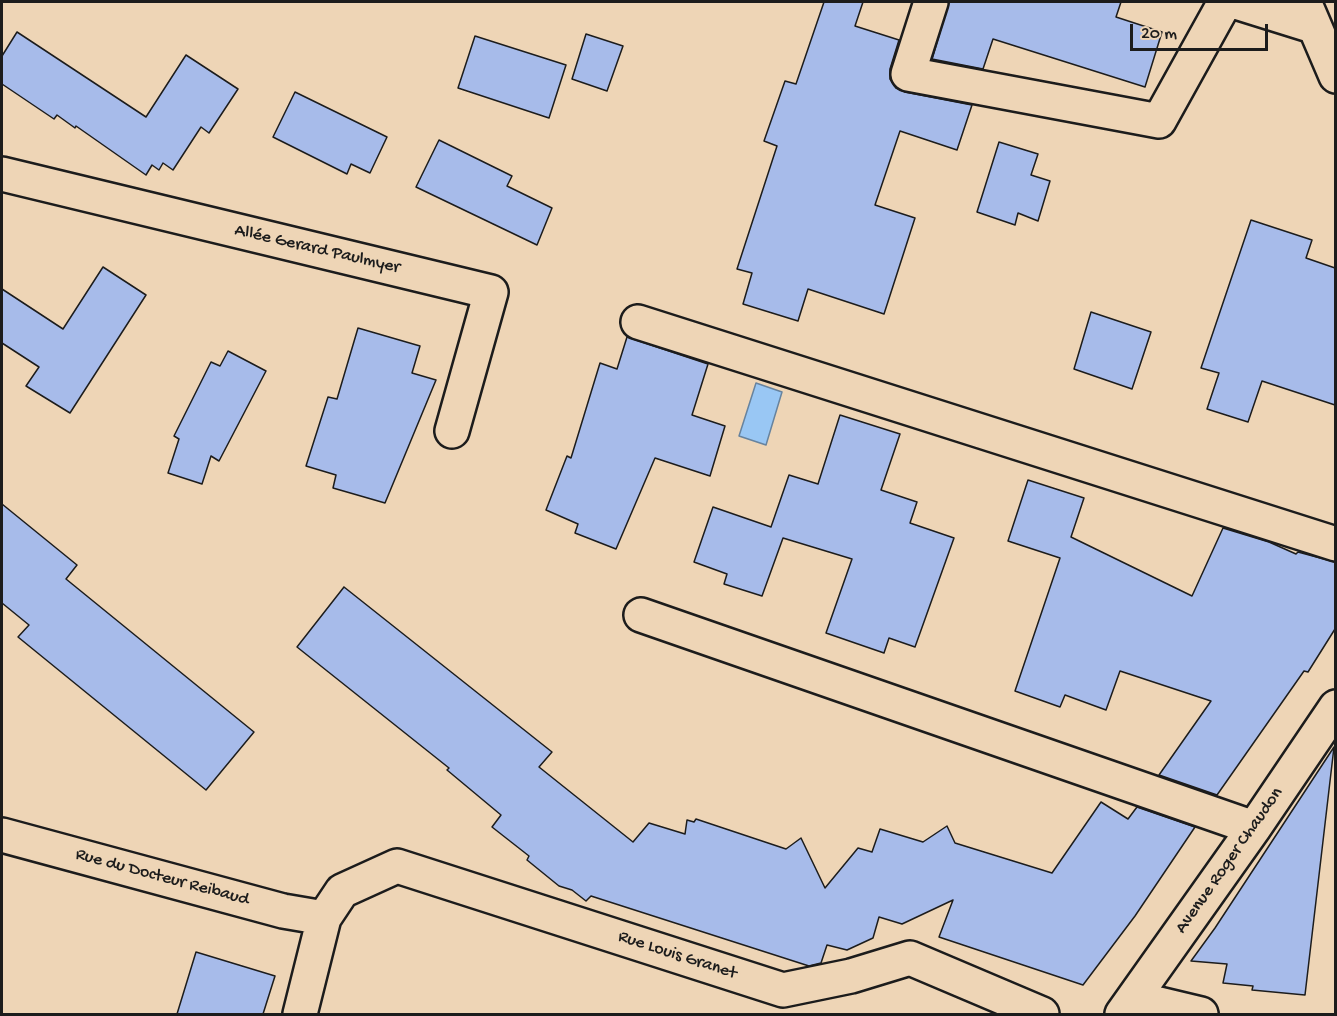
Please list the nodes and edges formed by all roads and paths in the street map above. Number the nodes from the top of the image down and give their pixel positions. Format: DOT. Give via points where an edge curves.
graph roads {
  1 [pos="931,2"];
  2 [pos="1225,2"];
  3 [pos="1236,2"];
  4 [pos="1309,14"];
  5 [pos="1335,76"];
  6 [pos="2,174"];
  7 [pos="638,322"];
  8 [pos="452,431"];
  9 [pos="1335,544"];
  10 [pos="641,615"];
  11 [pos="1335,707"];
  12 [pos="1254,828"];
  13 [pos="2,834"];
  14 [pos="324,918"];
  15 [pos="1128,1006"];
  16 [pos="300,1014"];
  17 [pos="1042,1014"];
  18 [pos="1201,1014"];
  1 -- 2 [label="street" via="908,74 1159,121"];
  3 -- 4 [label="street"];
  4 -- 5 [label="street"];
  6 -- 8 [label="street, Allée Gerard Paulmyer" via="491,292"];
  7 -- 9 [label="street"];
  10 -- 12 [label="street"];
  11 -- 12 [label="street, Avenue Roger Chaudon"];
  12 -- 15 [label="street, Avenue Roger Chaudon"];
  13 -- 14 [label="street, Rue du Docteur Reibaud" via="283,911"];
  14 -- 16 [label="street, Rue Louis Granet"];
  14 -- 17 [label="street, Rue Louis Granet" via="342,891 397,866 783,990 851,976 910,958"];
  15 -- 18 [label="street"];
}
